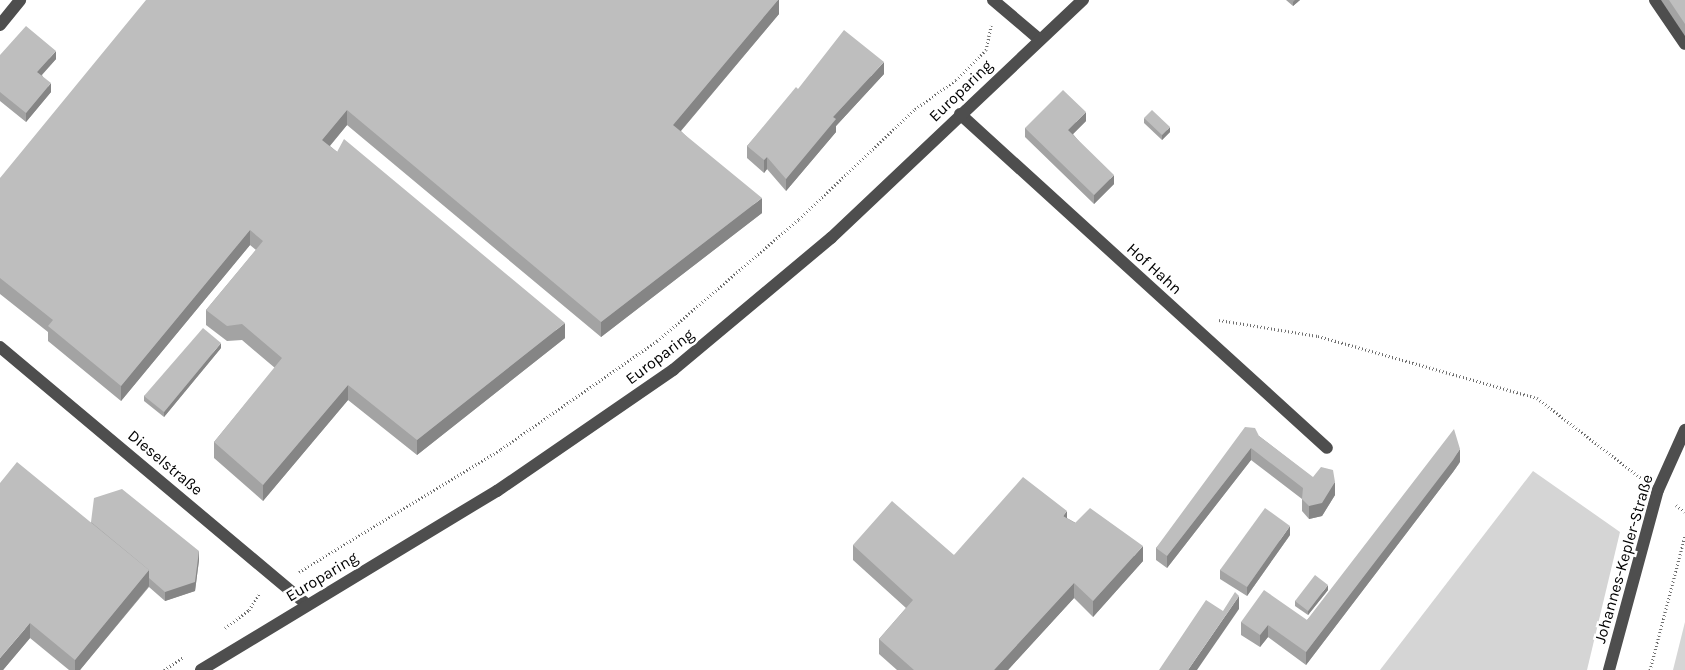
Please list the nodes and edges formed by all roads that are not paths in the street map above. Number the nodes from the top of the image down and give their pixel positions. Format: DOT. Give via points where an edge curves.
graph roads {
  1 [pos="20,0"];
  2 [pos="993,0"];
  3 [pos="1083,0"];
  4 [pos="1655,0"];
  5 [pos="0,25"];
  6 [pos="1039,39"];
  7 [pos="1685,44"];
  8 [pos="960,114"];
  9 [pos="0,347"];
  10 [pos="1685,430"];
  11 [pos="1326,448"];
  12 [pos="1680,453"];
  13 [pos="307,605"];
  14 [pos="201,670"];
  15 [pos="1609,670"];
  1 -- 5 [label="street"];
  2 -- 6 [label="street"];
  3 -- 6 [label="street, Europaring"];
  4 -- 7 [label="street"];
  6 -- 8 [label="street, Europaring"];
  8 -- 11 [label="street, Hof Hahn"];
  8 -- 13 [label="street, Europaring" via="831,238 673,370 497,491"];
  9 -- 13 [label="street, Dieselstraße"];
  10 -- 12 [label="street, Johannes-Kepler-Straße"];
  12 -- 15 [label="street, Johannes-Kepler-Straße" via="1658,490"];
  13 -- 14 [label="street, Europaring"];
}
